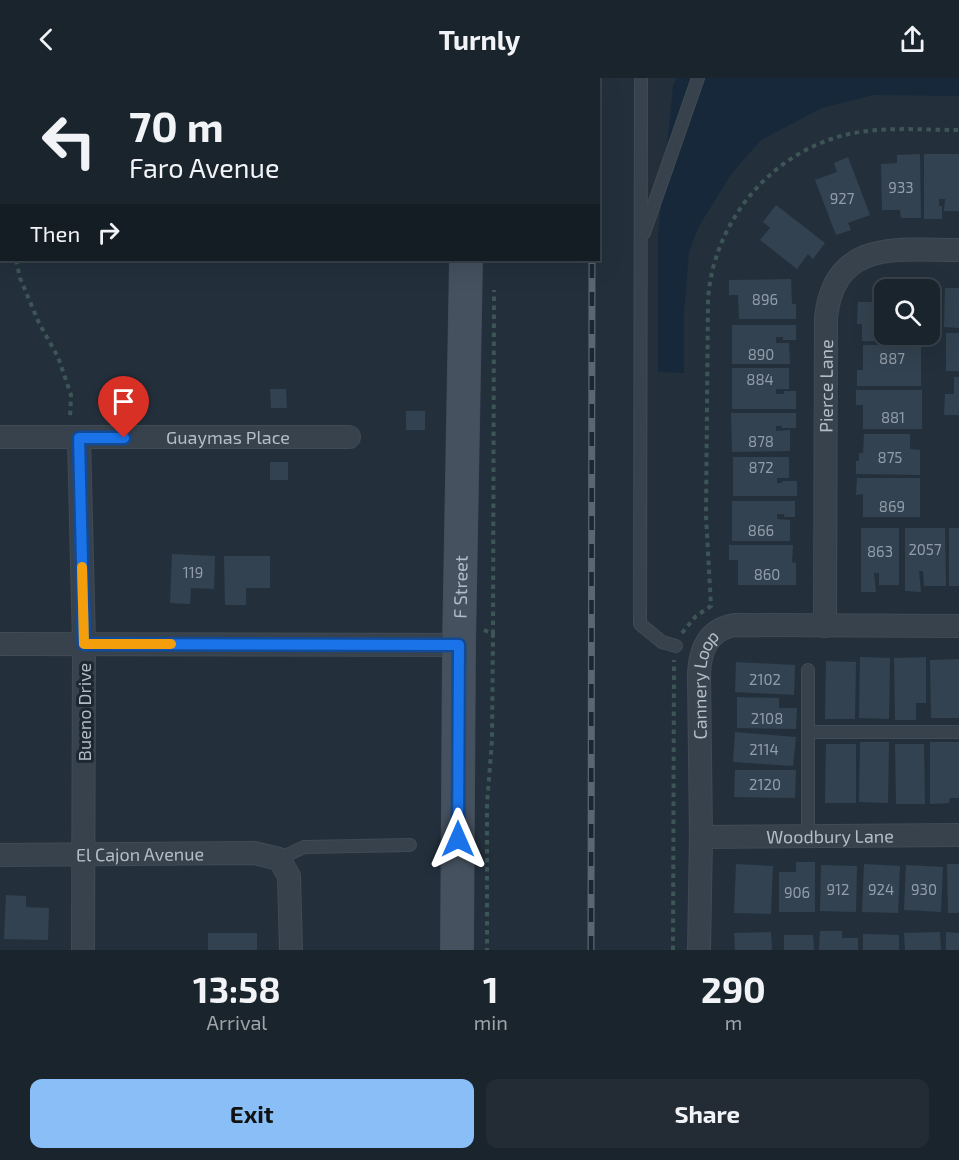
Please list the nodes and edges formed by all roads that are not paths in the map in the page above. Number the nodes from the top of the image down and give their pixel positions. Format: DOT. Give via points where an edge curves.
graph roads {
  1 [pos="641,78"];
  2 [pos="698,78"];
  3 [pos="641,243"];
  4 [pos="959,250"];
  5 [pos="466,261"];
  6 [pos="0,437"];
  7 [pos="349,437"];
  8 [pos="75,438"];
  9 [pos="825,626"];
  10 [pos="959,626"];
  11 [pos="470,637"];
  12 [pos="0,644"];
  13 [pos="84,644"];
  14 [pos="676,646"];
  15 [pos="808,670"];
  16 [pos="808,732"];
  17 [pos="959,732"];
  18 [pos="959,835"];
  19 [pos="808,836"];
  20 [pos="701,837"];
  21 [pos="410,845"];
  22 [pos="0,855"];
  23 [pos="84,855"];
  24 [pos="279,859"];
  25 [pos="83,950"];
  26 [pos="291,950"];
  27 [pos="457,950"];
  28 [pos="699,950"];
  1 -- 3 [label="lane"];
  2 -- 3 [label="lane"];
  3 -- 14 [label="lane" via="640,624 662,642"];
  4 -- 9 [label="street, Pierce Lane" via="883,250 865,256 841,274 828,302"];
  5 -- 11 [label="street, F Street"];
  6 -- 8 [label="street, Guaymas Place"];
  7 -- 8 [label="street, Guaymas Place"];
  8 -- 13 [label="street, Bueno Drive"];
  9 -- 10 [label="street, Cannery Loop"];
  9 -- 20 [label="street, Cannery Loop" via="734,626 718,630 708,640 699,674"];
  11 -- 13 [label="street"];
  11 -- 27 [label="street, F Street"];
  12 -- 13 [label="street"];
  13 -- 23 [label="street, Bueno Drive"];
  15 -- 16 [label="lane"];
  16 -- 17 [label="lane"];
  16 -- 19 [label="lane"];
  18 -- 19 [label="street, Woodbury Lane"];
  19 -- 20 [label="street, Woodbury Lane"];
  20 -- 28 [label="street, Cannery Loop"];
  21 -- 24 [label="lane" via="304,847"];
  22 -- 23 [label="street, El Cajon Avenue"];
  23 -- 24 [label="street, El Cajon Avenue" via="254,853"];
  23 -- 25 [label="street, Bueno Drive"];
  24 -- 26 [label="street" via="289,876"];
}
